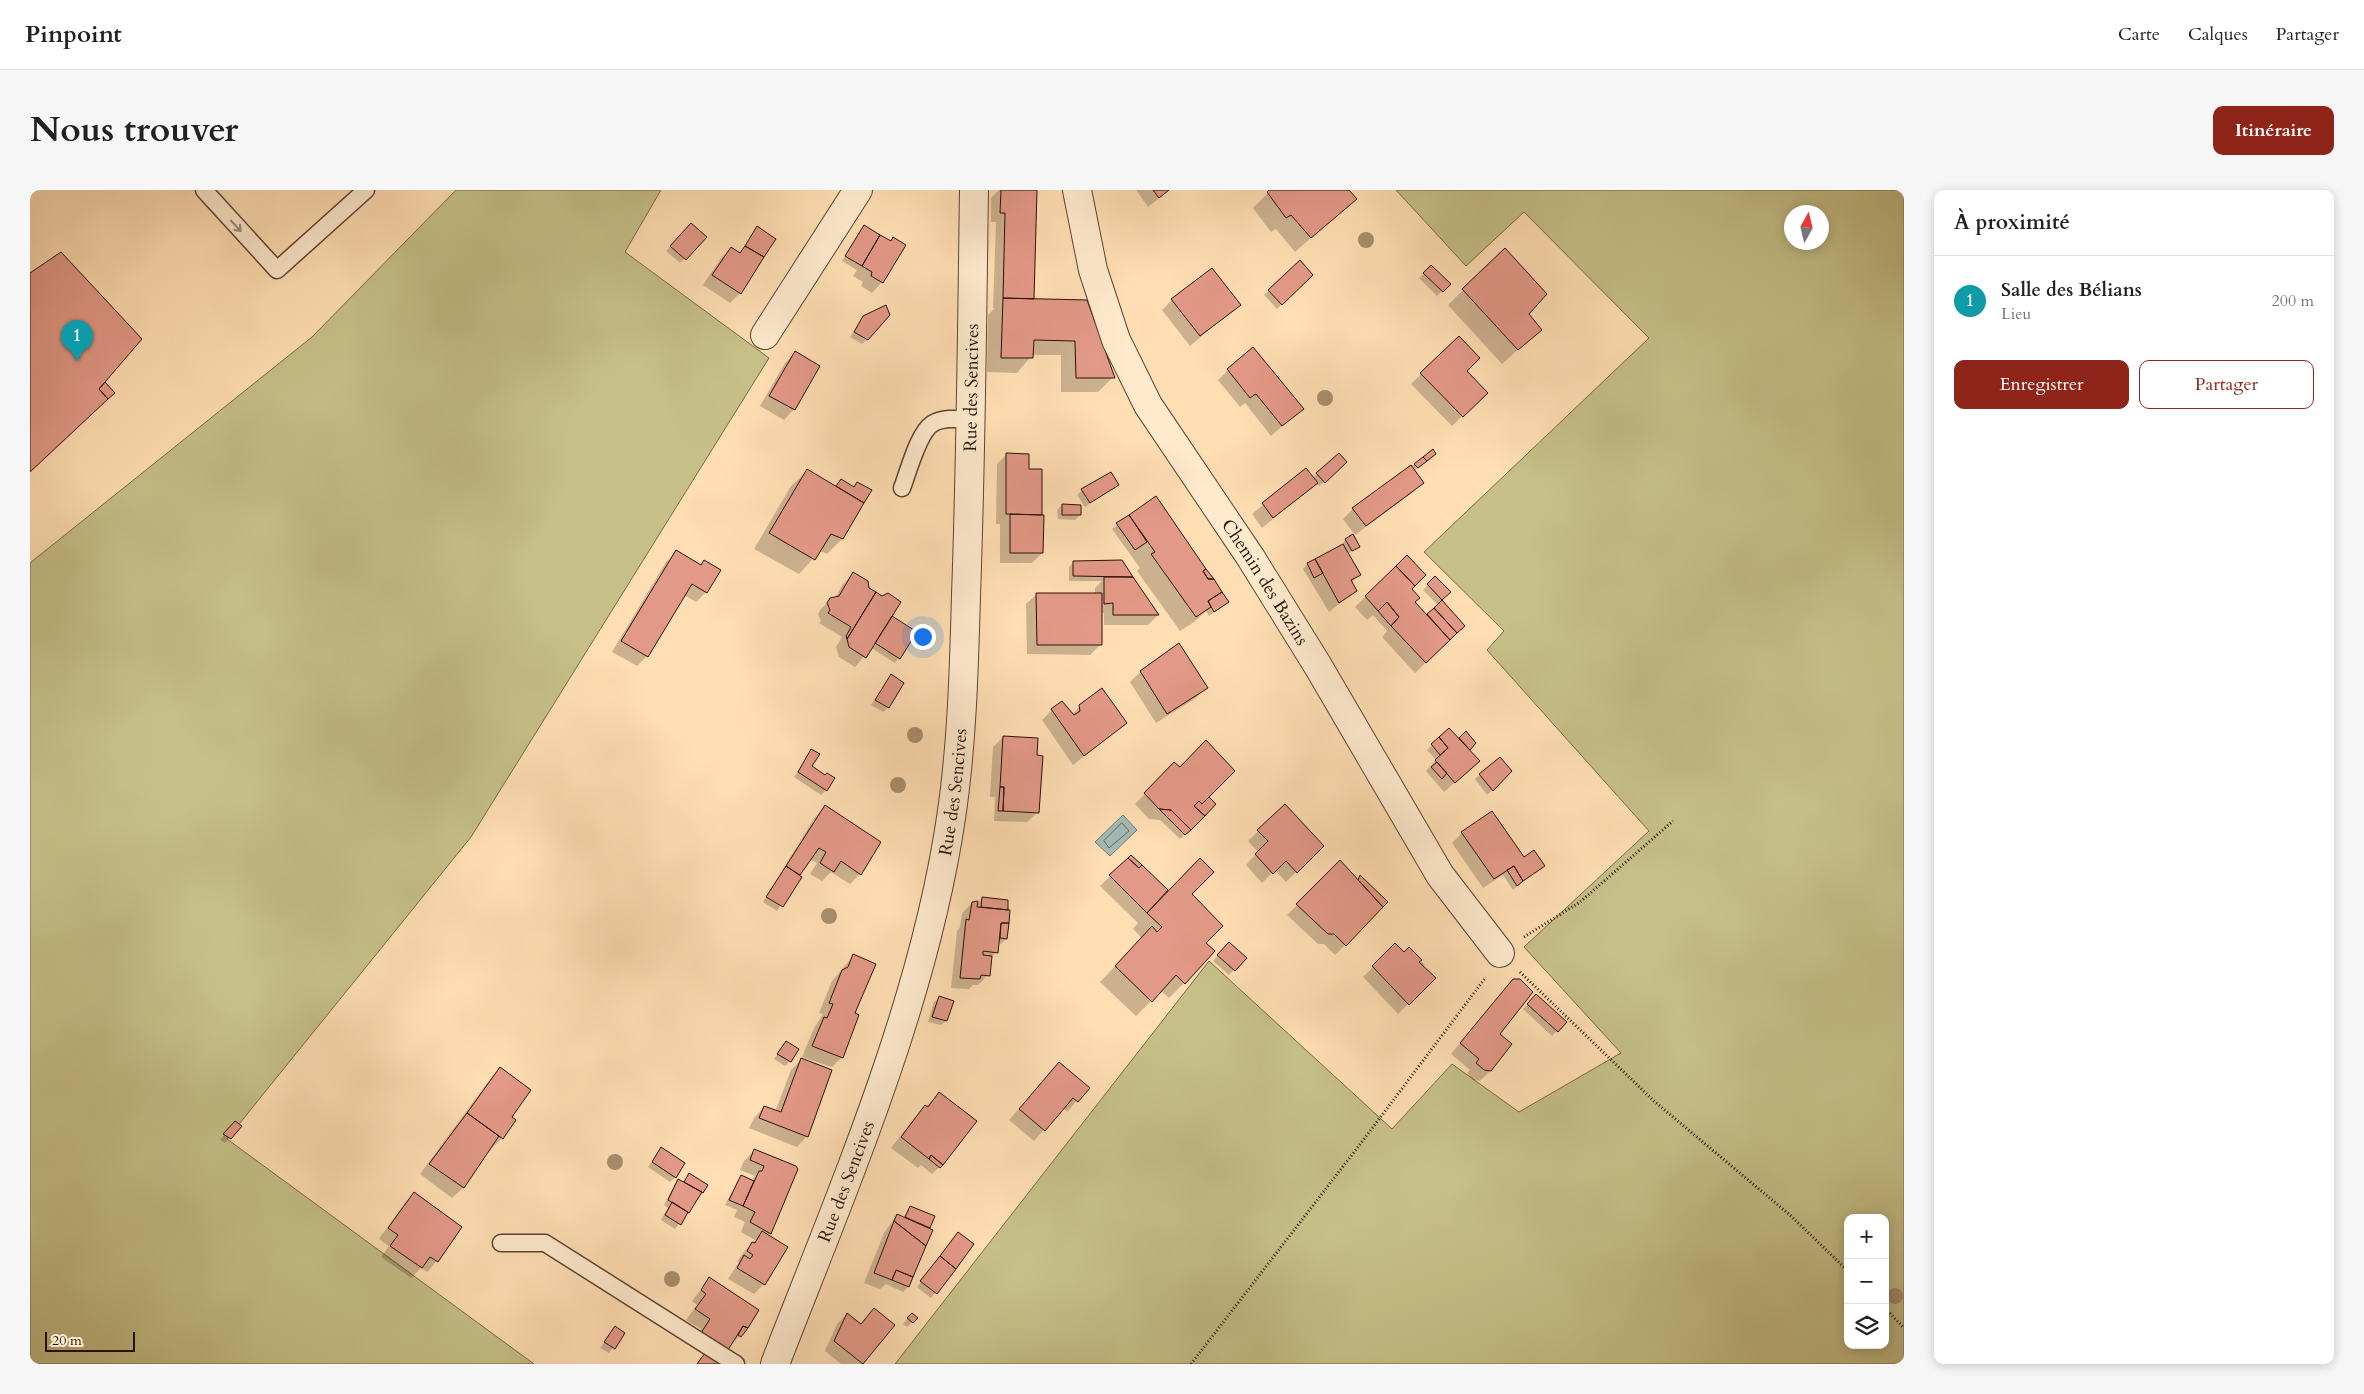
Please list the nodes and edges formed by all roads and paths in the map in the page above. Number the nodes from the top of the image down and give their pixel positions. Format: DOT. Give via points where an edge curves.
graph roads {
  1 [pos="204,190"];
  2 [pos="366,190"];
  3 [pos="858,190"];
  4 [pos="974,190"];
  5 [pos="1078,190"];
  6 [pos="765,335"];
  7 [pos="971,420"];
  8 [pos="902,488"];
  9 [pos="1673,821"];
  10 [pos="1500,952"];
  11 [pos="501,1243"];
  12 [pos="1844,1267"];
  13 [pos="1889,1312"];
  14 [pos="1904,1328"];
  15 [pos="736,1364"];
  16 [pos="775,1364"];
  17 [pos="1191,1364"];
  1 -- 2 [label="lane, one-way" via="278,270"];
  3 -- 6 [label="street"];
  4 -- 7 [label="street, Rue des Sencives"];
  5 -- 10 [label="street, Chemin des Bazins" via="1093,270 1116,340 1148,405 1251,558 1440,875"];
  7 -- 8 [label="lane" via="947,419 932,424 923,434"];
  7 -- 16 [label="street, Rue des Sencives" via="962,688 951,818 939,882 913,986 870,1117"];
  9 -- 10 [label="path" via="1580,902"];
  10 -- 12 [label="path" via="1655,1102 1790,1215"];
  10 -- 17 [label="path" via="1468,1002"];
  11 -- 15 [label="lane" via="545,1243"];
  13 -- 14 [label="path"];
}
